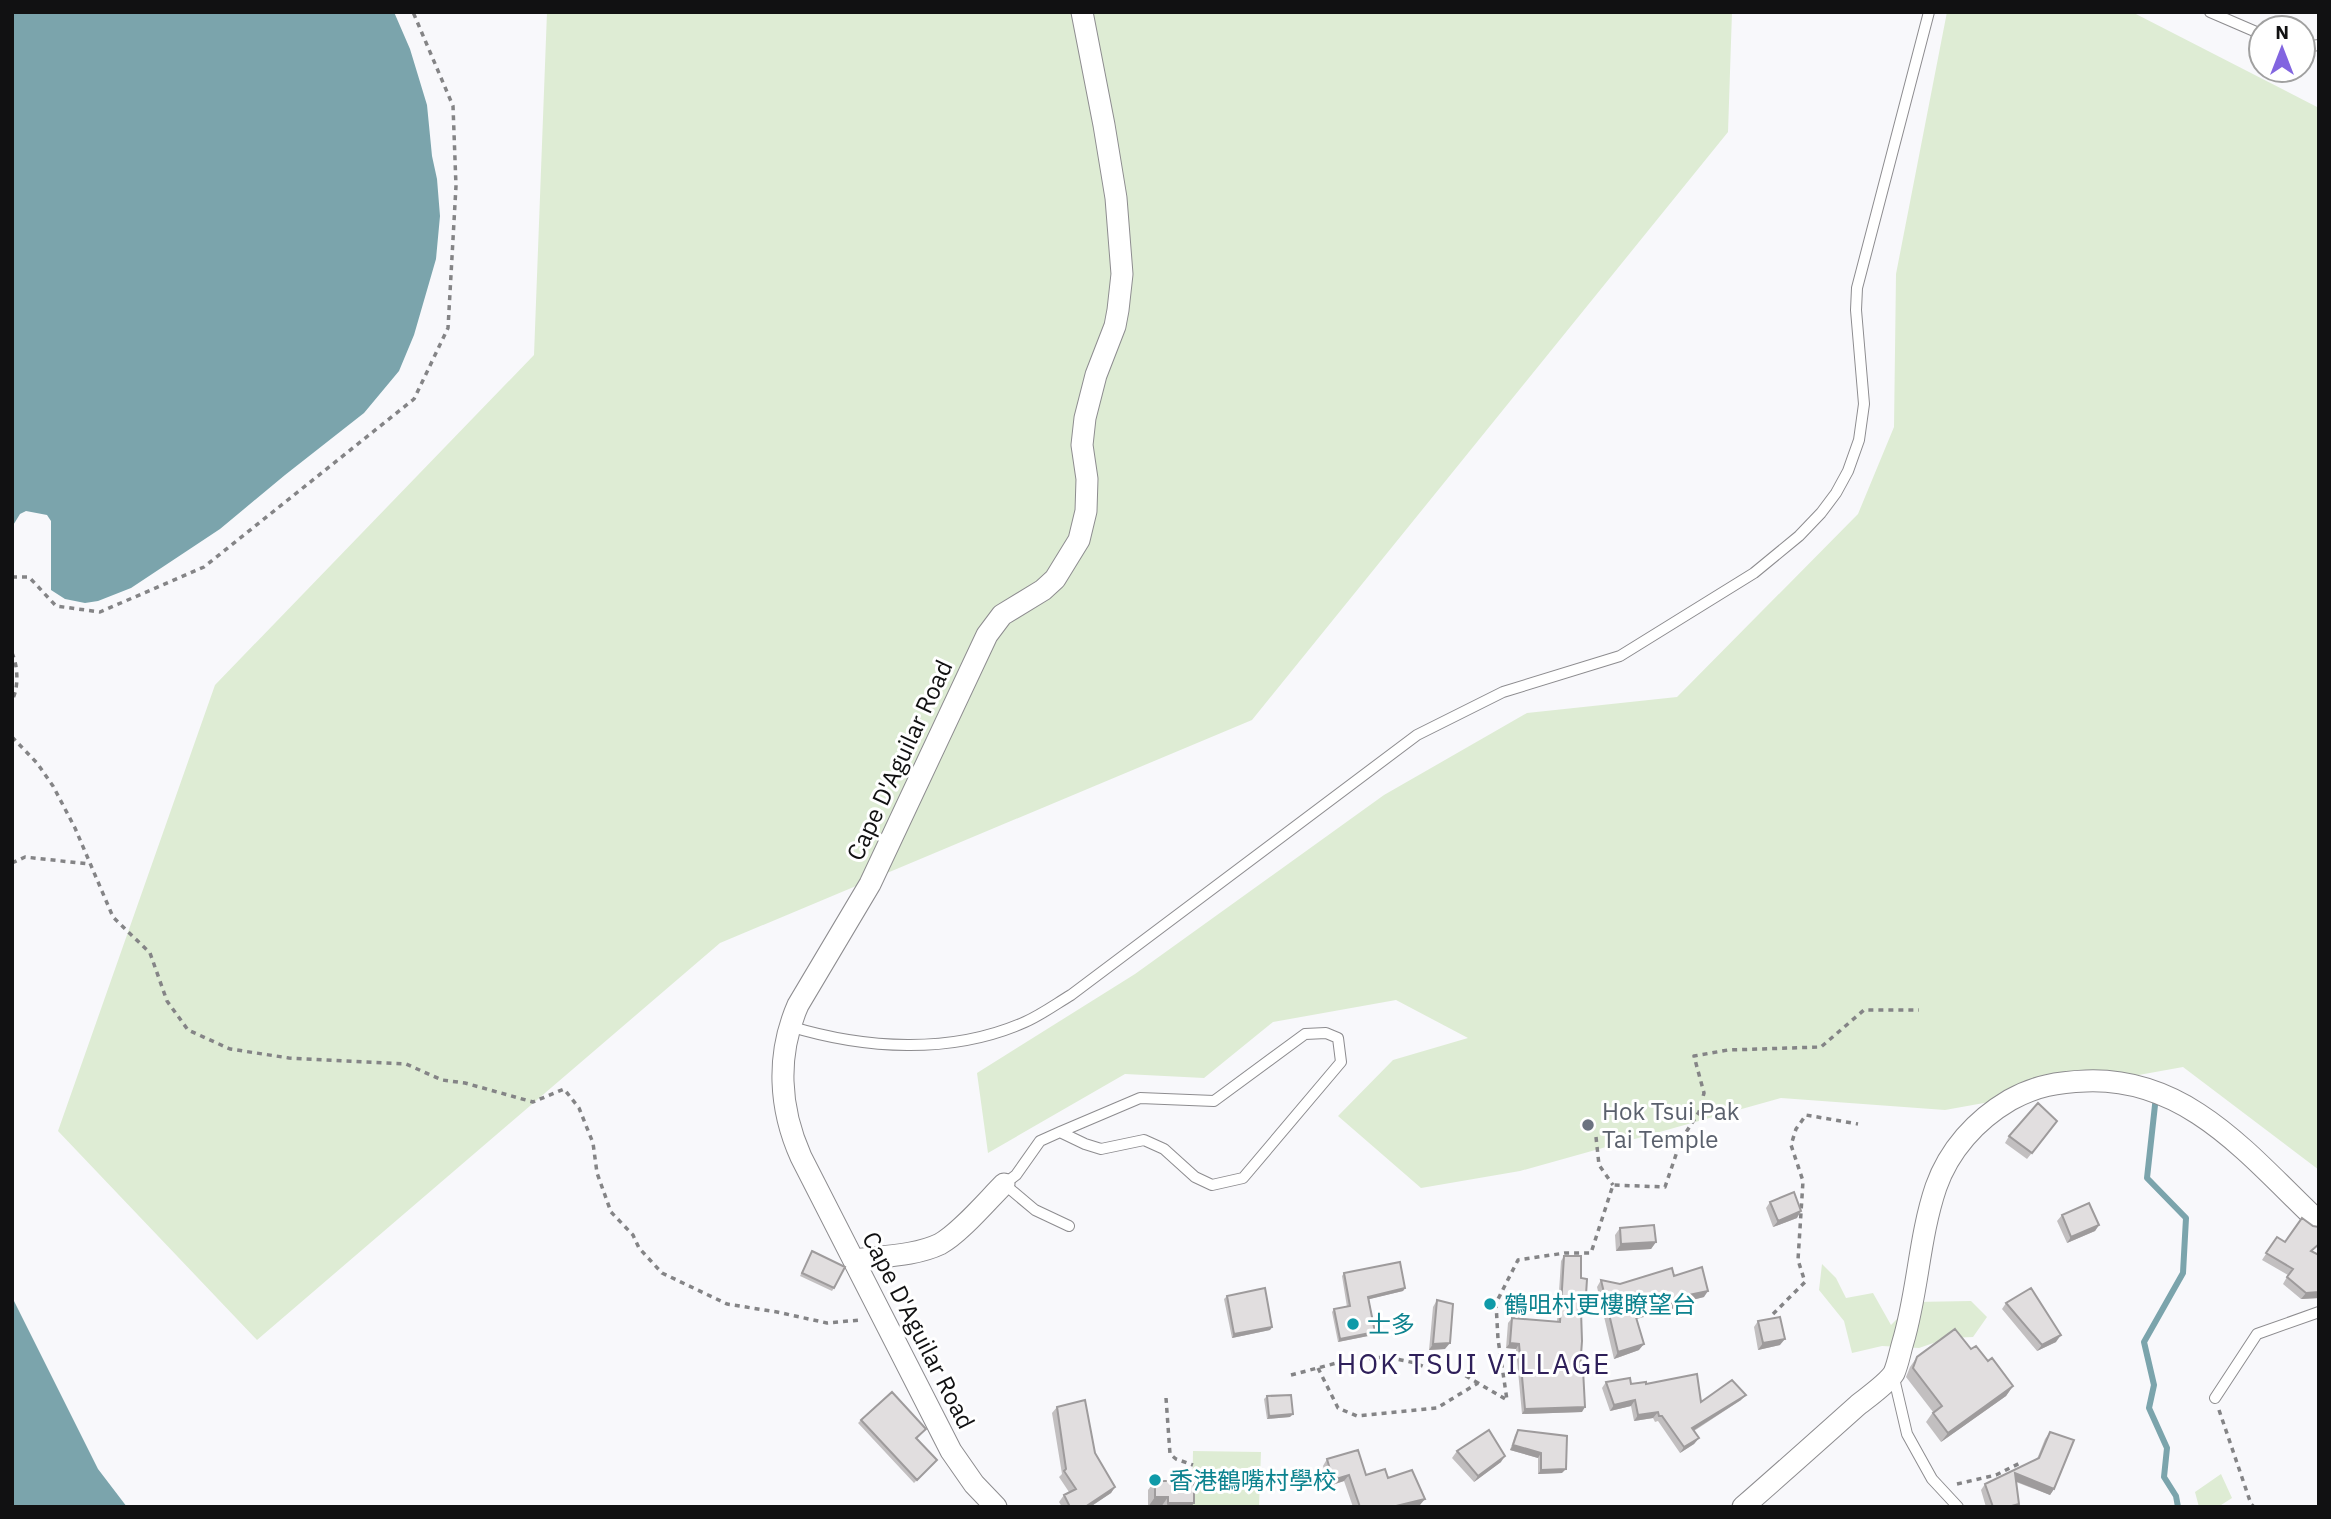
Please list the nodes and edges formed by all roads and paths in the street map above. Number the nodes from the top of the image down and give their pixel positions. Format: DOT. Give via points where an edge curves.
graph roads {
  1 [pos="413,12"];
  2 [pos="1082,12"];
  3 [pos="1929,12"];
  4 [pos="2210,12"];
  5 [pos="2247,28"];
  6 [pos="12,578"];
  7 [pos="12,653"];
  8 [pos="12,700"];
  9 [pos="12,737"];
  10 [pos="12,863"];
  11 [pos="90,864"];
  12 [pos="1919,1010"];
  13 [pos="789,1026"];
  14 [pos="1858,1124"];
  15 [pos="1060,1132"];
  16 [pos="1596,1137"];
  17 [pos="1004,1184"];
  18 [pos="1613,1185"];
  19 [pos="2319,1222"];
  20 [pos="1069,1226"];
  21 [pos="854,1260"];
  22 [pos="1496,1303"];
  23 [pos="1490,1304"];
  24 [pos="2319,1312"];
  25 [pos="882,1314"];
  26 [pos="1773,1314"];
  27 [pos="1318,1368"];
  28 [pos="1893,1374"];
  29 [pos="1291,1375"];
  30 [pos="1478,1383"];
  31 [pos="1166,1398"];
  32 [pos="2215,1398"];
  33 [pos="2020,1463"];
  34 [pos="1193,1465"];
  35 [pos="1941,1488"];
  36 [pos="996,1507"];
  37 [pos="1743,1507"];
  38 [pos="1958,1507"];
  39 [pos="2254,1507"];
  1 -- 6 [label="path" via="453,106 456,186 448,328 414,399 204,567 100,612 56,606 29,577"];
  2 -- 13 [label="street, Cape D'Aguilar Road" via="1116,198 1122,274 1115,326 1086,418 1082,445 1086,511 1079,540 1055,579 1002,615 987,635 870,884"];
  3 -- 13 [label="lane" via="1859,276 1856,310 1864,404 1859,440 1836,493 1799,536 1754,573 1620,656 1503,692 1417,735 1071,995 1027,1022 992,1035 936,1045 871,1044"];
  4 -- 5 [label="lane"];
  7 -- 8 [label="path" via="16,692"];
  9 -- 11 [label="path" via="53,786"];
  10 -- 11 [label="path" via="25,857"];
  11 -- 25 [label="path" via="113,918 150,953 167,1001 188,1030 230,1049 289,1058 406,1064 442,1080 533,1102 564,1089 579,1108 593,1143 597,1173 611,1212 662,1273 727,1304 827,1323"];
  12 -- 18 [label="path" via="1864,1010 1821,1047 1728,1050 1695,1056 1704,1093 1665,1187"];
  13 -- 21 [label="street, Cape D'Aguilar Road" via="783,1076 787,1119 801,1157"];
  14 -- 26 [label="path" via="1806,1115 1796,1129 1791,1145 1804,1181 1798,1260 1805,1282"];
  15 -- 15 [label="lane" via="1140,1098 1214,1101 1306,1034 1338,1038 1341,1062 1243,1178 1212,1185 1195,1177 1164,1149 1144,1140 1101,1149"];
  15 -- 17 [label="lane" via="1040,1142"];
  16 -- 18 [label="path" via="1598,1165"];
  17 -- 20 [label="lane" via="1035,1210"];
  17 -- 21 [label="street" via="940,1243"];
  18 -- 22 [label="path" via="1591,1252 1518,1260"];
  19 -- 28 [label="street" via="2252,1155 2196,1112 2157,1091 2093,1081 2033,1089 1976,1126 1943,1170 1930,1207 1912,1311"];
  21 -- 25 [label="street, Cape D'Aguilar Road"];
  22 -- 23 [label="path"];
  22 -- 30 [label="path" via="1507,1400"];
  24 -- 32 [label="lane" via="2258,1334"];
  25 -- 36 [label="street, Cape D'Aguilar Road" via="951,1451"];
  27 -- 29 [label="path"];
  27 -- 30 [label="path" via="1387,1357 1437,1373 1459,1373"];
  27 -- 30 [label="path" via="1338,1408 1357,1416 1437,1408"];
  28 -- 35 [label="lane" via="1907,1434"];
  28 -- 37 [label="street"];
  31 -- 34 [label="path" via="1170,1454"];
  32 -- 39 [label="path"];
  33 -- 35 [label="path" via="1996,1475"];
  35 -- 38 [label="lane"];
}
